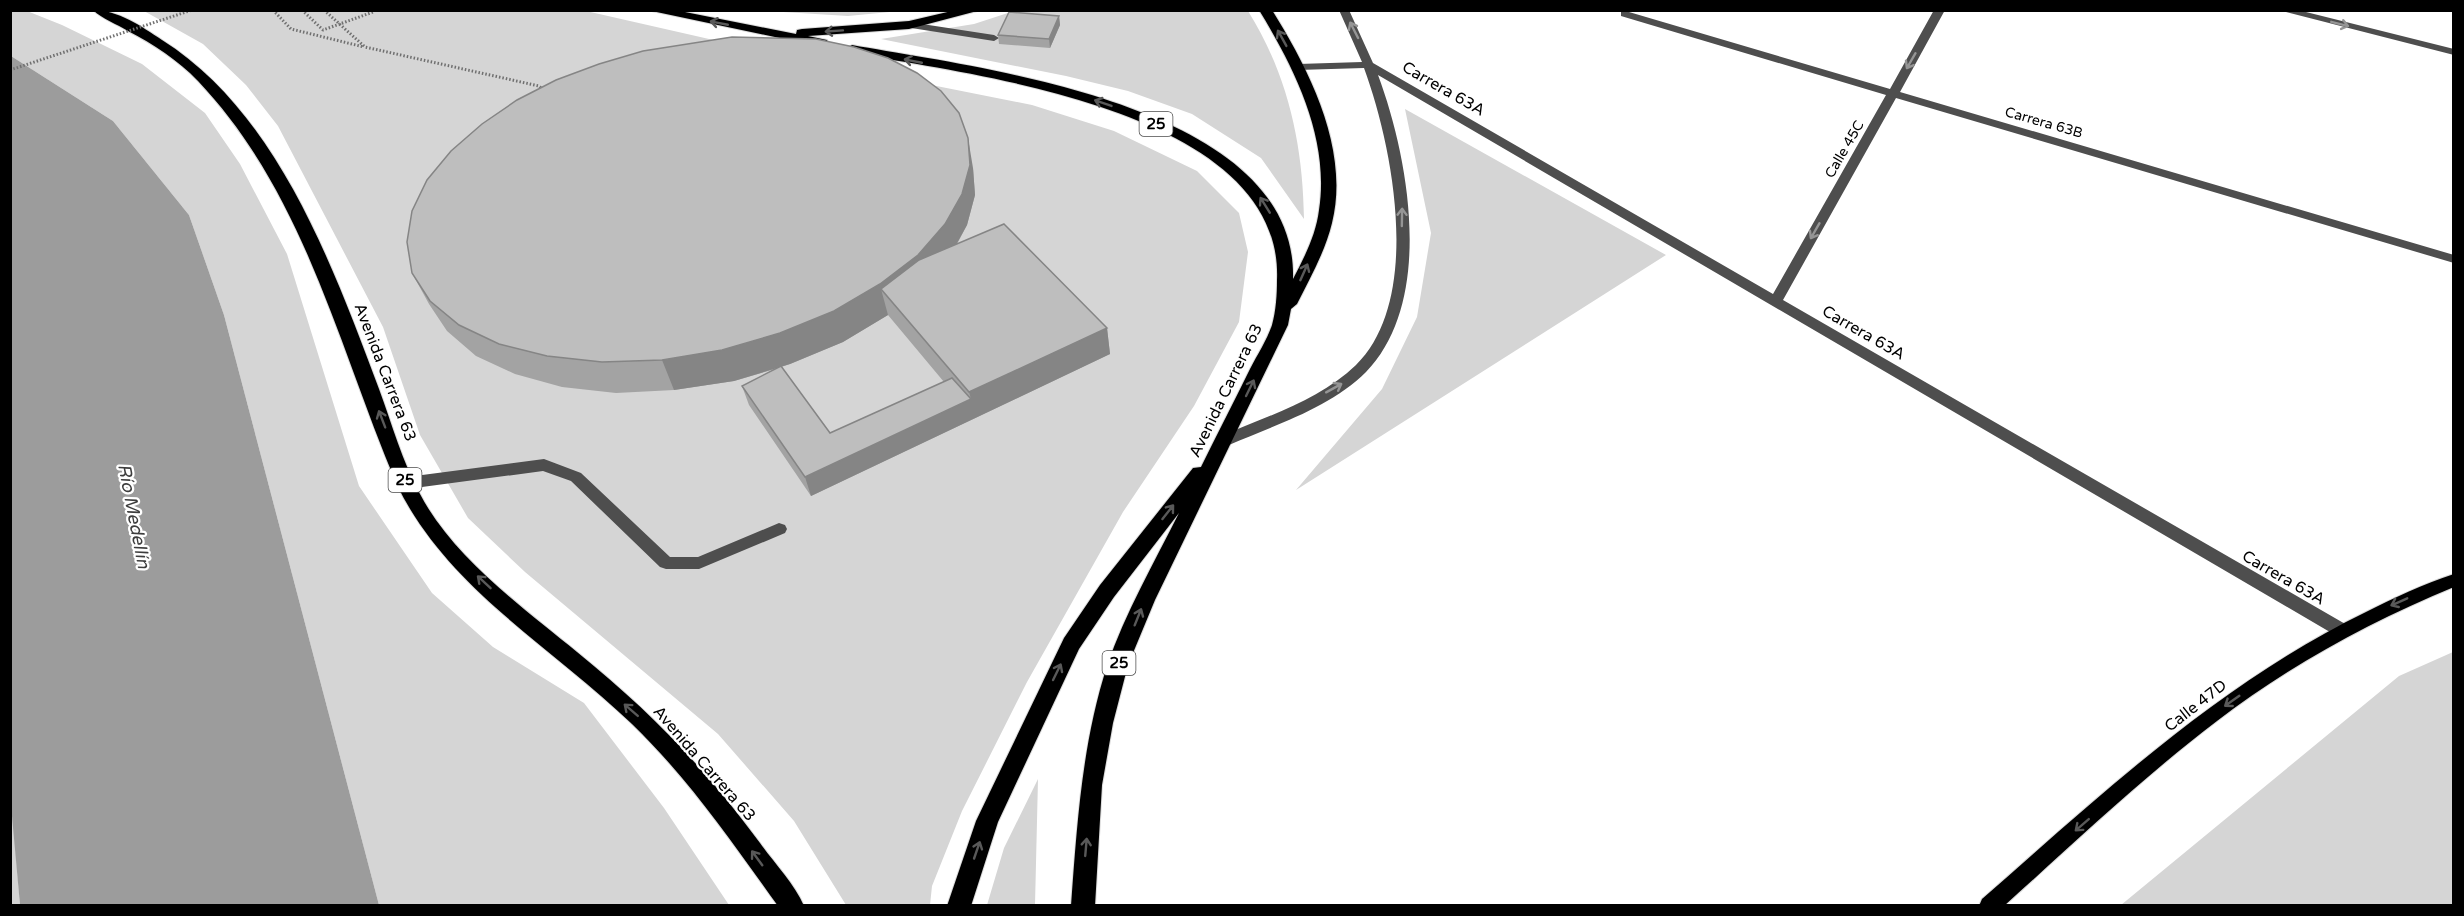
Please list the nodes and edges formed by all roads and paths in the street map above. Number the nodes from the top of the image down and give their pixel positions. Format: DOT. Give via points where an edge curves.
graph roads {
  1 [pos="99,10"];
  2 [pos="192,10"];
  3 [pos="273,10"];
  4 [pos="302,10"];
  5 [pos="324,10"];
  6 [pos="372,10"];
  7 [pos="653,10"];
  8 [pos="975,10"];
  9 [pos="1265,10"];
  10 [pos="1344,10"];
  11 [pos="1940,10"];
  12 [pos="2283,10"];
  13 [pos="1625,14"];
  14 [pos="909,25"];
  15 [pos="776,35"];
  16 [pos="994,38"];
  17 [pos="365,48"];
  18 [pos="2454,52"];
  19 [pos="1369,65"];
  20 [pos="1298,67"];
  21 [pos="10,70"];
  22 [pos="546,92"];
  23 [pos="1893,93"];
  24 [pos="2454,259"];
  25 [pos="1775,302"];
  26 [pos="1280,325"];
  27 [pos="1224,441"];
  28 [pos="407,483"];
  29 [pos="779,529"];
  30 [pos="2454,580"];
  31 [pos="2341,630"];
  32 [pos="792,906"];
  33 [pos="959,906"];
  34 [pos="1083,906"];
  35 [pos="1989,906"];
  28 -- 1 [label="highway, Avenida Carrera 63 / 25, one-way" via="341,309 280,179 240,118 200,74 162,46"];
  2 -- 21 [label="path, bridge"];
  3 -- 17 [label="path" via="291,29"];
  4 -- 6 [label="path, bridge" via="323,30"];
  5 -- 17 [label="path"];
  15 -- 7 [label="highway, Avenida Carrera 63 / 25, one-way"];
  8 -- 14 [label="highway"];
  20 -- 9 [label="highway, one-way"];
  19 -- 10 [label="street, one-way"];
  11 -- 23 [label="street, Calle 45C, one-way"];
  12 -- 18 [label="street, one-way"];
  13 -- 23 [label="street, Carrera 63B"];
  14 -- 15 [label="highway, one-way"];
  14 -- 16 [label="street"];
  26 -- 15 [label="highway, Avenida Carrera 63 / 25, one-way" via="1286,292 1286,258 1276,222 1256,190 1229,164 1198,143 1077,95"];
  17 -- 22 [label="path" via="539,86"];
  19 -- 20 [label="street"];
  19 -- 25 [label="street, Carrera 63A"];
  27 -- 19 [label="street, one-way" via="1347,381 1373,355 1392,317 1401,268 1403,209 1390,130"];
  26 -- 20 [label="highway, one-way" via="1327,212 1329,181 1324,148"];
  23 -- 24 [label="street, Carrera 63B"];
  23 -- 25 [label="street, Calle 45C, one-way"];
  25 -- 31 [label="street, Carrera 63A"];
  27 -- 26 [label="highway, Avenida Carrera 63 / 25, one-way"];
  33 -- 27 [label="highway, one-way" via="987,821 1071,644 1107,591"];
  34 -- 27 [label="highway, Avenida Carrera 63 / 25, one-way" via="1091,785 1118,665 1145,600"];
  28 -- 29 [label="street" via="544,465 576,477 666,563 699,563"];
  32 -- 28 [label="highway, Avenida Carrera 63 / 25, one-way" via="685,766 640,718 455,555 421,512"];
  30 -- 31 [label="main road, Calle 47D, one-way"];
  31 -- 35 [label="main road, Calle 47D, one-way" via="2211,715"];
}
